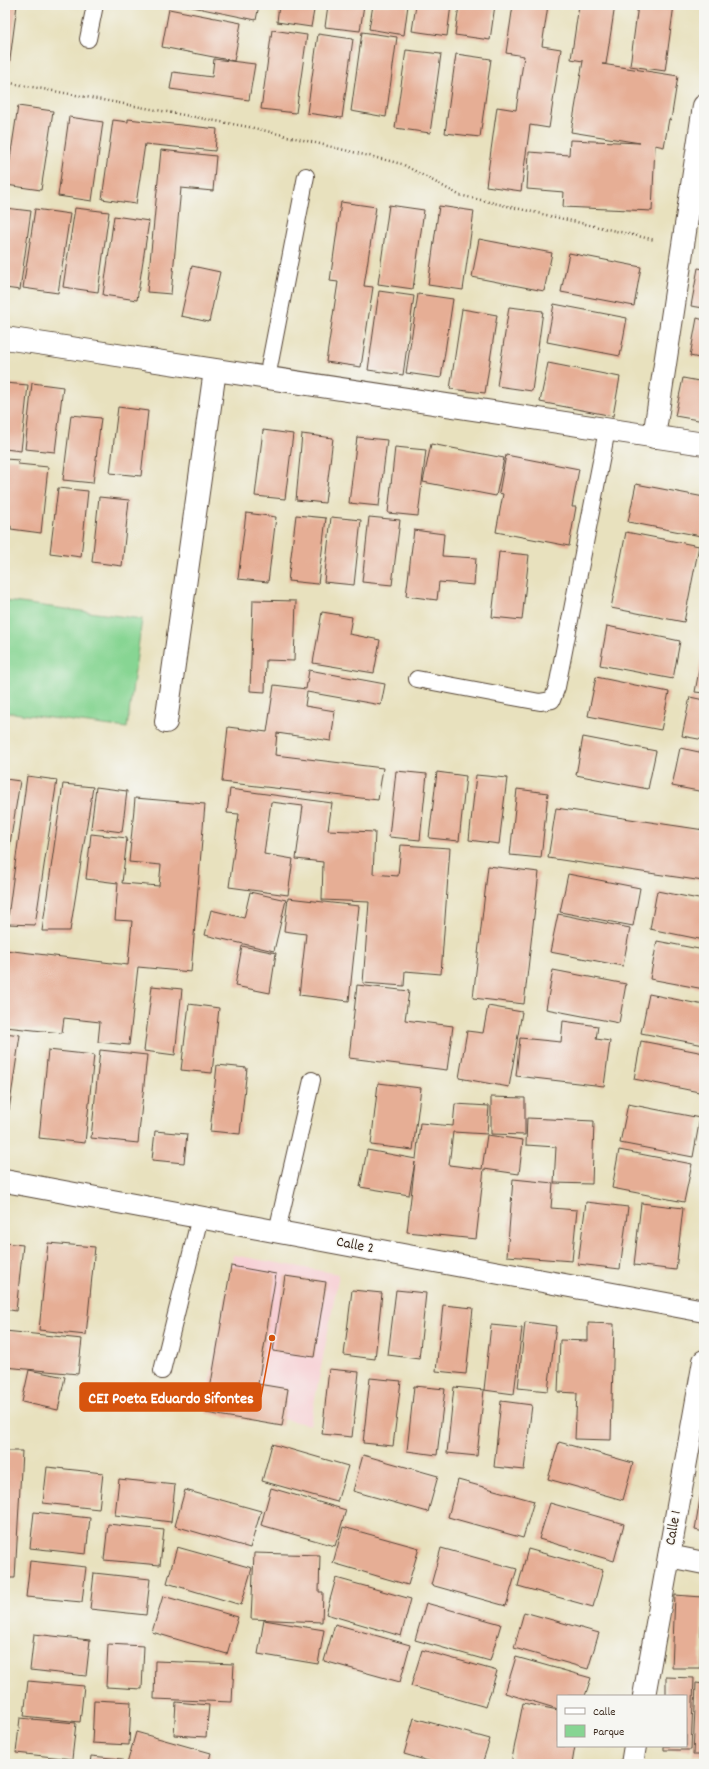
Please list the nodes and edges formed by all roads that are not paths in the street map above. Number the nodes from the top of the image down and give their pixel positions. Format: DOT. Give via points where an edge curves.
graph roads {
  1 [pos="95,5"];
  2 [pos="88,39"];
  3 [pos="704,106"];
  4 [pos="306,176"];
  5 [pos="5,338"];
  6 [pos="215,370"];
  7 [pos="267,378"];
  8 [pos="608,430"];
  9 [pos="654,437"];
  10 [pos="704,444"];
  11 [pos="416,679"];
  12 [pos="166,722"];
  13 [pos="312,1080"];
  14 [pos="5,1181"];
  15 [pos="200,1217"];
  16 [pos="277,1231"];
  17 [pos="704,1311"];
  18 [pos="704,1361"];
  19 [pos="162,1371"];
  20 [pos="669,1556"];
  21 [pos="704,1563"];
  22 [pos="644,1695"];
  23 [pos="635,1747"];
  24 [pos="632,1764"];
  1 -- 2 [label="lane"];
  3 -- 9 [label="street"];
  4 -- 7 [label="lane"];
  5 -- 6 [label="street"];
  6 -- 7 [label="street"];
  6 -- 12 [label="street"];
  7 -- 8 [label="street"];
  8 -- 9 [label="street"];
  8 -- 11 [label="lane" via="557,687 552,700 540,702"];
  9 -- 10 [label="street"];
  13 -- 16 [label="lane"];
  14 -- 15 [label="street, Calle 2"];
  15 -- 16 [label="street, Calle 2"];
  15 -- 19 [label="lane"];
  16 -- 17 [label="street, Calle 2"];
  18 -- 20 [label="street, Calle 1"];
  20 -- 21 [label="street"];
  20 -- 22 [label="street, Calle 1"];
  23 -- 24 [label="street"];
}
